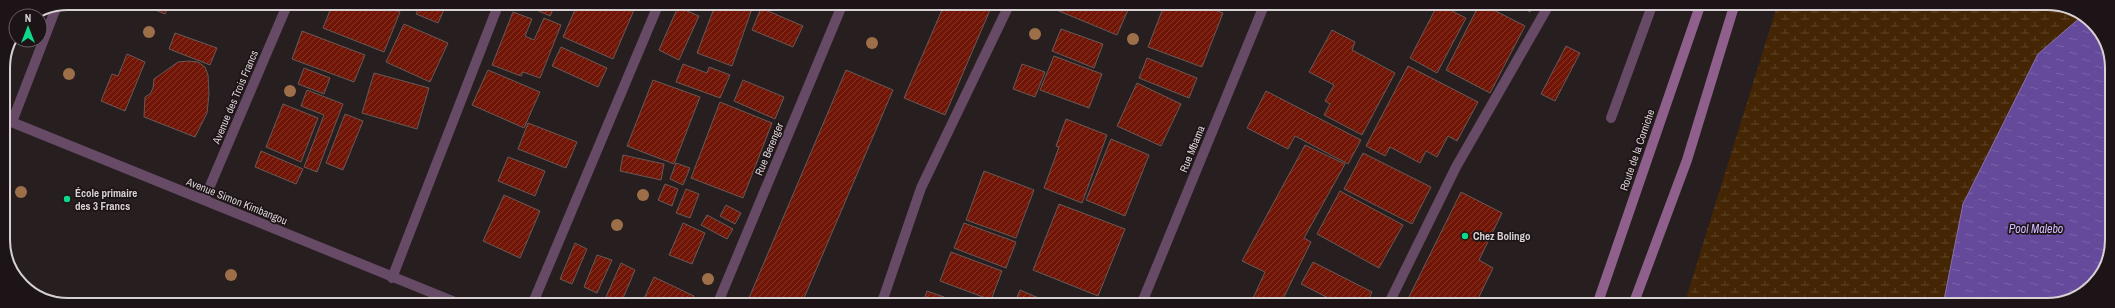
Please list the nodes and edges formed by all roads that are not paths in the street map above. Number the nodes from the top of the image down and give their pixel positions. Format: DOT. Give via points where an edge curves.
graph roads {
  1 [pos="285,10"];
  2 [pos="496,10"];
  3 [pos="656,10"];
  4 [pos="841,10"];
  5 [pos="1007,10"];
  6 [pos="1262,10"];
  7 [pos="1546,10"];
  8 [pos="1650,10"];
  9 [pos="1699,10"];
  10 [pos="1733,10"];
  11 [pos="55,11"];
  12 [pos="10,116"];
  13 [pos="1611,118"];
  14 [pos="10,122"];
  15 [pos="204,200"];
  16 [pos="392,278"];
  17 [pos="444,298"];
  18 [pos="535,298"];
  19 [pos="720,298"];
  20 [pos="883,298"];
  21 [pos="1143,298"];
  22 [pos="1391,298"];
  23 [pos="1599,298"];
  24 [pos="1636,298"];
  1 -- 15 [label="street, Avenue des Trois Francs"];
  2 -- 16 [label="street"];
  3 -- 18 [label="street"];
  4 -- 19 [label="street, Rue Berenger"];
  5 -- 20 [label="street" via="921,188"];
  6 -- 21 [label="street, Rue Mbama"];
  7 -- 22 [label="street" via="1456,167"];
  8 -- 13 [label="street"];
  9 -- 23 [label="main road, Route de la Corniche"];
  10 -- 24 [label="main road" via="1687,160"];
  11 -- 12 [label="street"];
  14 -- 15 [label="street, Avenue Simon Kimbangou"];
  15 -- 16 [label="street, Avenue Simon Kimbangou"];
  16 -- 17 [label="street, Avenue Simon Kimbangou"];
}
